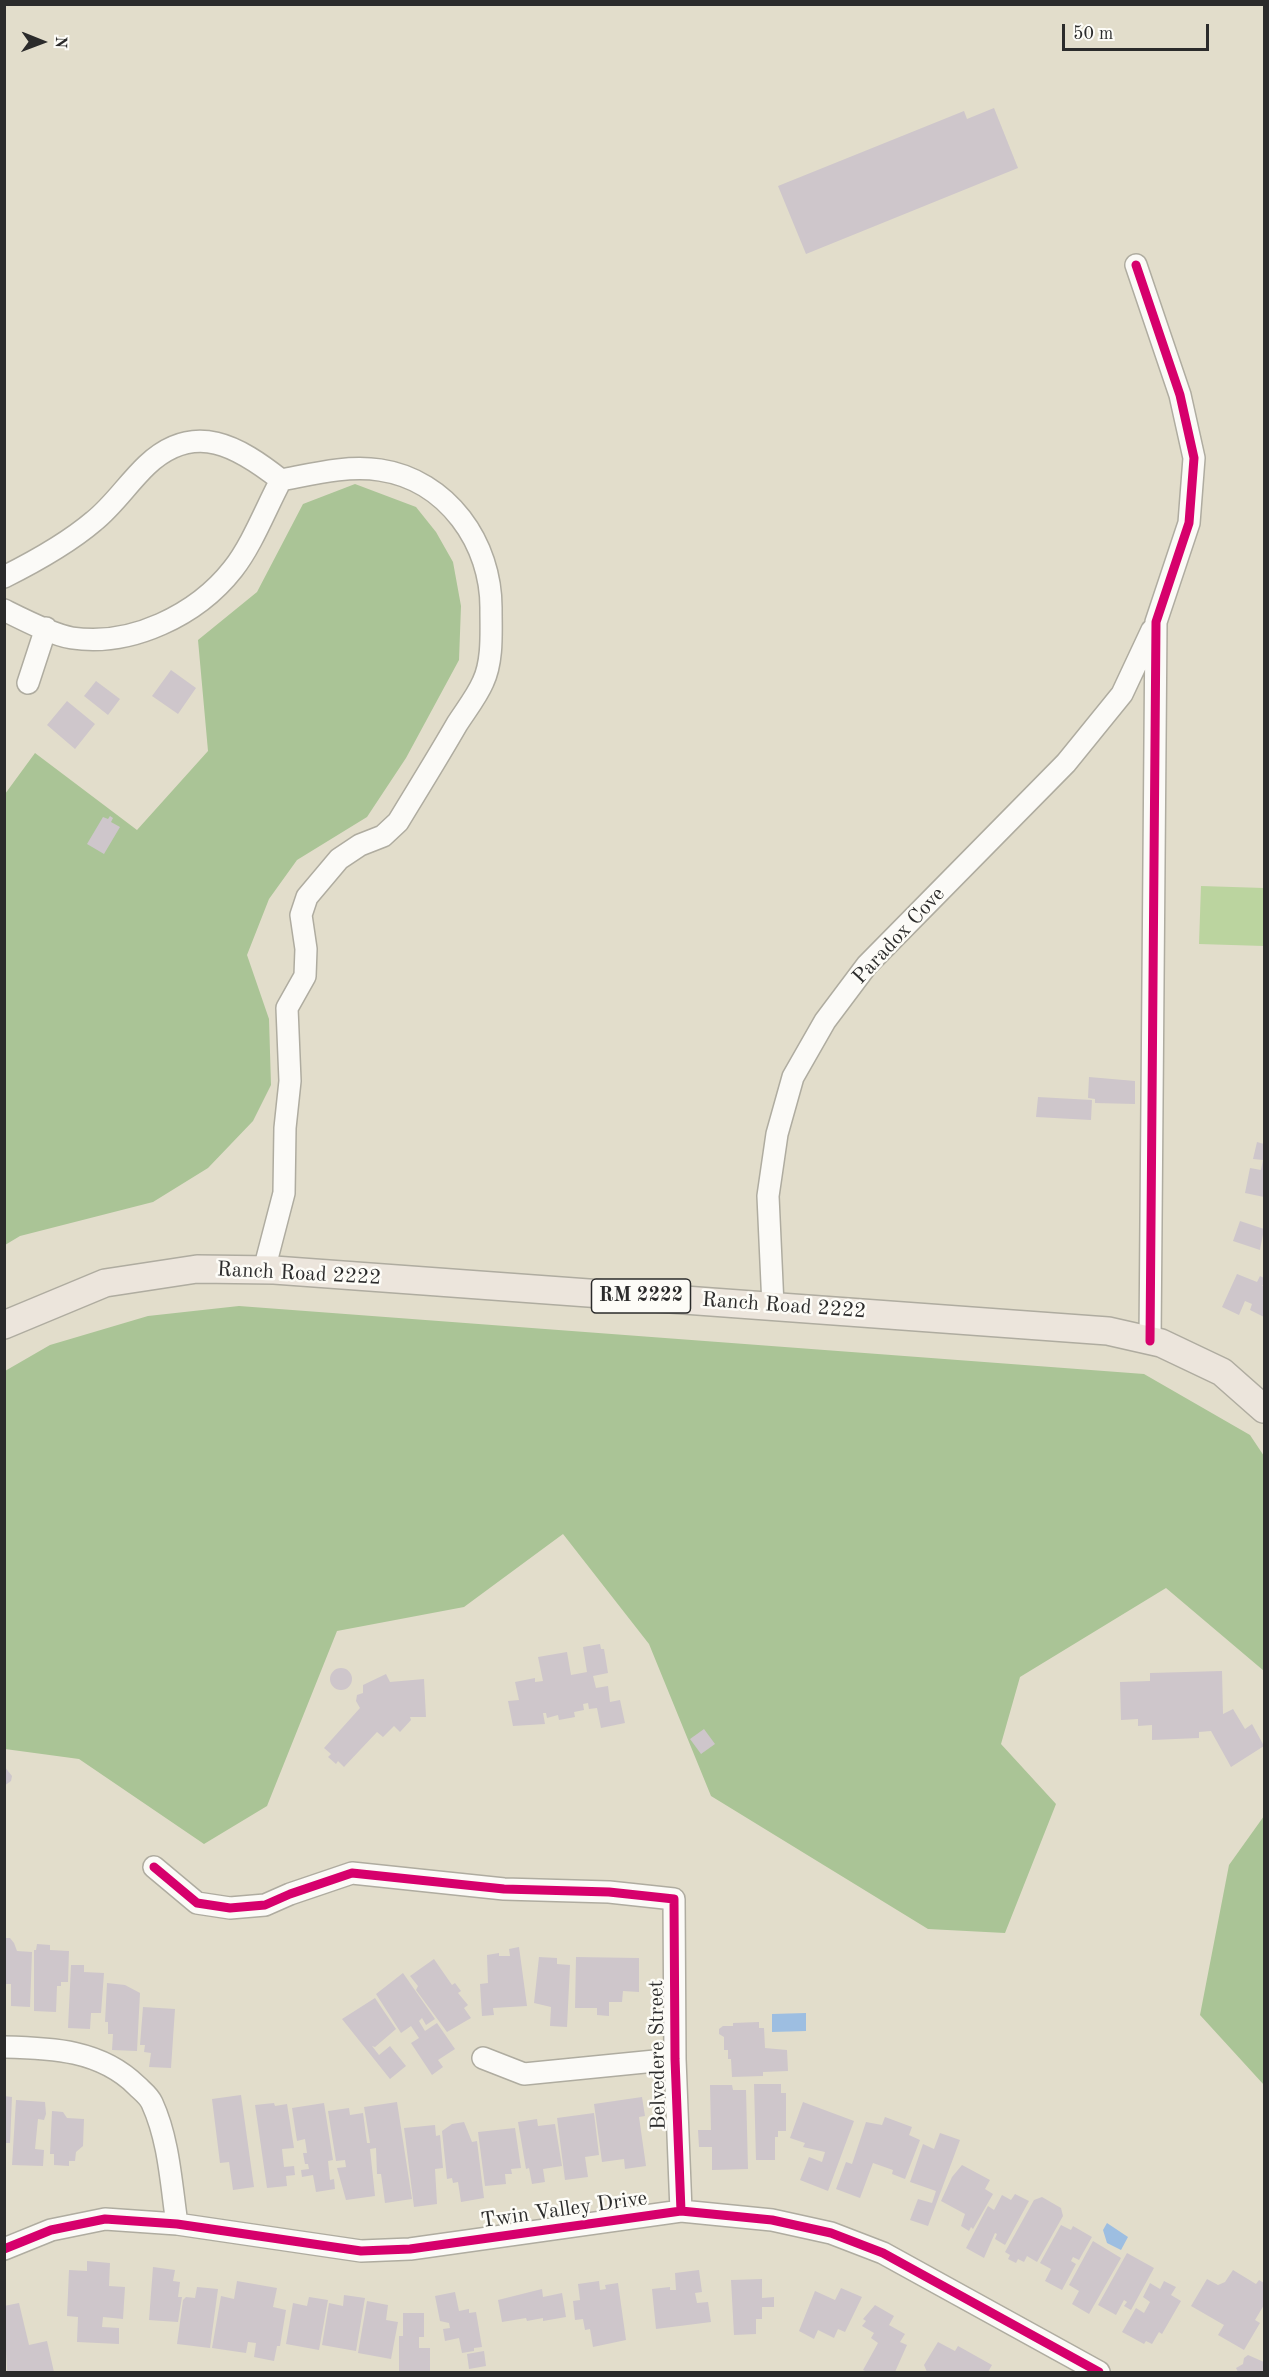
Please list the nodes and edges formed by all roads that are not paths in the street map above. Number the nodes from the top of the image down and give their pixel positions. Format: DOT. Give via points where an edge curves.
graph roads {
  1 [pos="1136,265"];
  2 [pos="281,480"];
  3 [pos="4,577"];
  4 [pos="4,610"];
  5 [pos="1156,622"];
  6 [pos="46,628"];
  7 [pos="28,683"];
  8 [pos="264,1270"];
  9 [pos="773,1305"];
  10 [pos="4,1325"];
  11 [pos="1150,1341"];
  12 [pos="1264,1409"];
  13 [pos="154,1867"];
  14 [pos="4,2047"];
  15 [pos="483,2058"];
  16 [pos="675,2059"];
  17 [pos="681,2211"];
  18 [pos="177,2223"];
  19 [pos="4,2249"];
  20 [pos="1099,2373"];
  1 -- 5 [label="street" via="1180,395 1194,458 1189,523"];
  2 -- 3 [label="street" via="238,449 204,441 189,442 148,464 103,513 66,542"];
  2 -- 6 [label="street" via="234,567 212,592 177,617 107,640 70,638"];
  2 -- 8 [label="street" via="321,472 380,470 411,478 441,495 469,528 483,557 491,594 491,641 484,680 398,822 383,836 339,859 307,897 301,915 305,976 287,1008 290,1081 284,1193"];
  4 -- 6 [label="street"];
  5 -- 9 [label="street, Paradox Cove" via="1122,694 1066,763 867,965 825,1021 793,1077 777,1134 768,1196"];
  5 -- 11 [label="street"];
  6 -- 7 [label="street"];
  8 -- 9 [label="main road, Ranch Road 2222 / RM 2222"];
  8 -- 10 [label="main road, Ranch Road 2222 / RM 2222" via="196,1269 105,1283"];
  9 -- 11 [label="main road, Ranch Road 2222 / RM 2222" via="1108,1331"];
  11 -- 12 [label="main road, Ranch Road 2222 / RM 2222" via="1222,1372"];
  13 -- 16 [label="street, Belvedere Street" via="196,1903 230,1908 265,1905 352,1873 504,1889 609,1892 674,1899"];
  14 -- 18 [label="street" via="58,2048 97,2060 127,2077 151,2100 164,2137"];
  15 -- 16 [label="street" via="524,2074"];
  16 -- 17 [label="street, Belvedere Street"];
  17 -- 18 [label="street, Twin Valley Drive" via="410,2249 361,2251"];
  17 -- 20 [label="street, Twin Valley Drive" via="772,2220 831,2233 883,2253"];
  18 -- 19 [label="street, Twin Valley Drive" via="105,2219 51,2229"];
}
